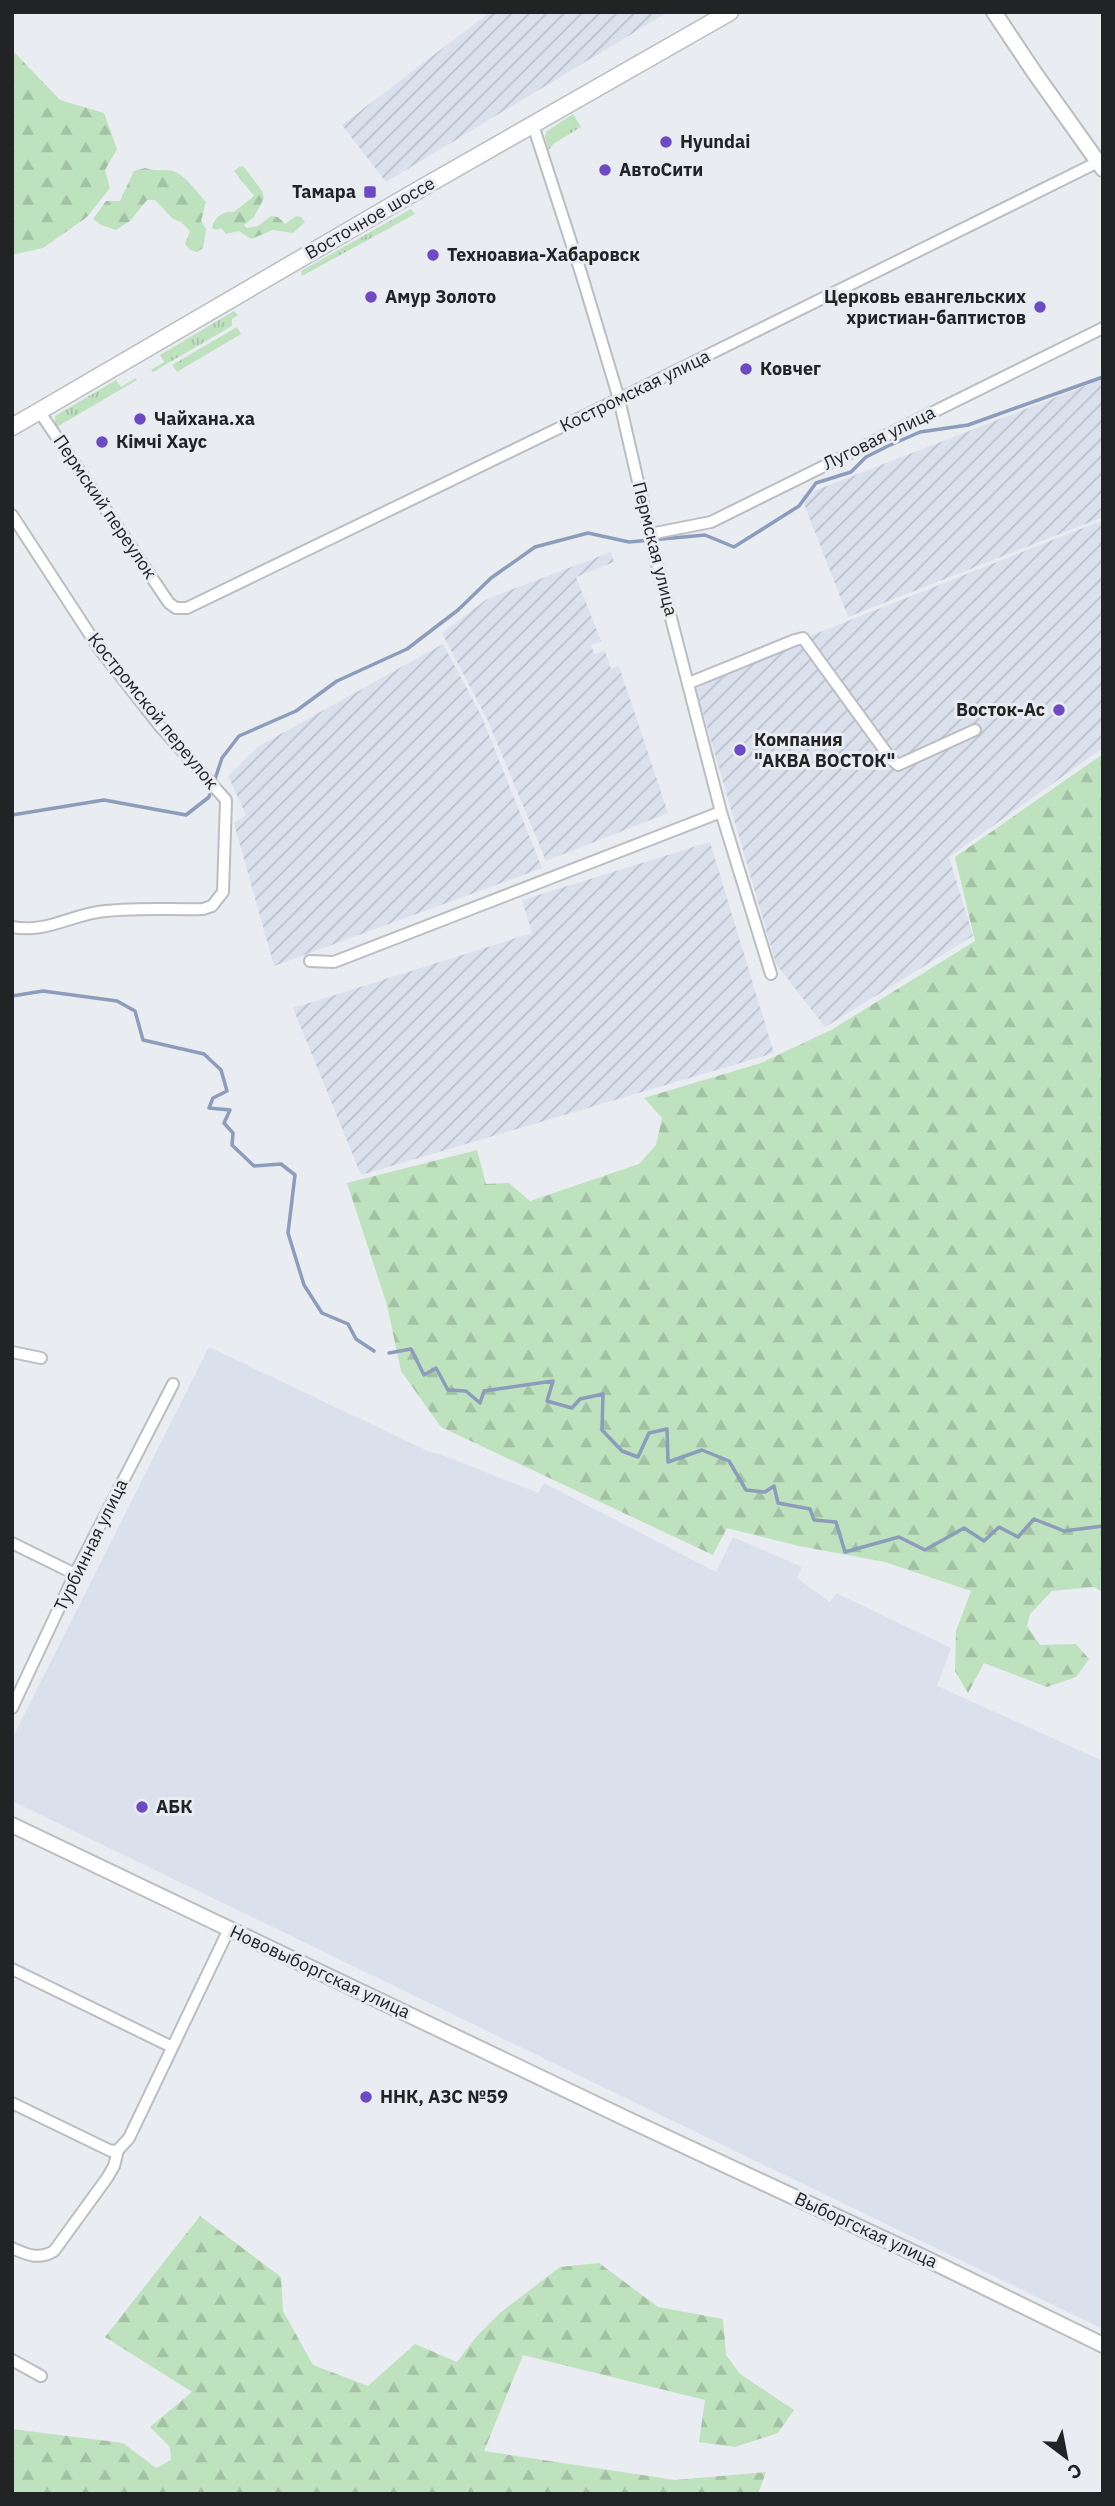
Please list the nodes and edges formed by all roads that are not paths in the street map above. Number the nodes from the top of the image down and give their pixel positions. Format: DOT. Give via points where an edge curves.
graph roads {
  1 [pos="730,12"];
  2 [pos="994,12"];
  3 [pos="533,125"];
  4 [pos="1100,166"];
  5 [pos="1103,328"];
  6 [pos="619,399"];
  7 [pos="39,411"];
  8 [pos="12,427"];
  9 [pos="12,515"];
  10 [pos="650,534"];
  11 [pos="169,603"];
  12 [pos="689,683"];
  13 [pos="975,730"];
  14 [pos="721,812"];
  15 [pos="12,927"];
  16 [pos="310,961"];
  17 [pos="771,974"];
  18 [pos="12,1352"];
  19 [pos="41,1358"];
  20 [pos="173,1384"];
  21 [pos="12,1544"];
  22 [pos="75,1574"];
  23 [pos="12,1676"];
  24 [pos="24,1682"];
  25 [pos="12,1708"];
  26 [pos="12,1825"];
  27 [pos="229,1929"];
  28 [pos="12,1969"];
  29 [pos="172,2047"];
  30 [pos="12,2103"];
  31 [pos="627,2119"];
  32 [pos="114,2151"];
  33 [pos="12,2249"];
  34 [pos="1103,2345"];
  35 [pos="12,2360"];
  36 [pos="41,2376"];
  1 -- 3 [label="main road, Восточное шоссе"];
  2 -- 4 [label="street"];
  3 -- 6 [label="street, Пермская улица"];
  3 -- 7 [label="main road, Восточное шоссе"];
  4 -- 6 [label="street, Костромская улица"];
  5 -- 10 [label="street, Луговая улица" via="711,522"];
  6 -- 10 [label="street, Пермская улица"];
  6 -- 11 [label="street, Костромская улица" via="187,608"];
  7 -- 8 [label="main road, Восточное шоссе"];
  7 -- 11 [label="street, Пермский переулок"];
  9 -- 15 [label="street, Костромской переулок" via="100,650 226,800 223,892 212,906 101,911 42,928"];
  10 -- 12 [label="street, Пермская улица"];
  12 -- 13 [label="street" via="803,639 898,765"];
  12 -- 14 [label="street, Пермская улица"];
  14 -- 16 [label="street" via="334,962"];
  14 -- 17 [label="street, Пермская улица"];
  18 -- 19 [label="street"];
  20 -- 22 [label="street, Турбинная улица"];
  21 -- 22 [label="street"];
  22 -- 24 [label="street, Турбинная улица"];
  23 -- 24 [label="street"];
  24 -- 25 [label="street, Турбинная улица"];
  26 -- 27 [label="street, Нововыборгская улица"];
  27 -- 29 [label="street"];
  27 -- 31 [label="street, Нововыборгская улица"];
  28 -- 29 [label="street"];
  29 -- 32 [label="street" via="129,2138"];
  30 -- 32 [label="street"];
  31 -- 34 [label="street, Выборгская улица"];
  32 -- 33 [label="street" via="114,2166 107,2178 54,2251 35,2256"];
  35 -- 36 [label="street"];
}
